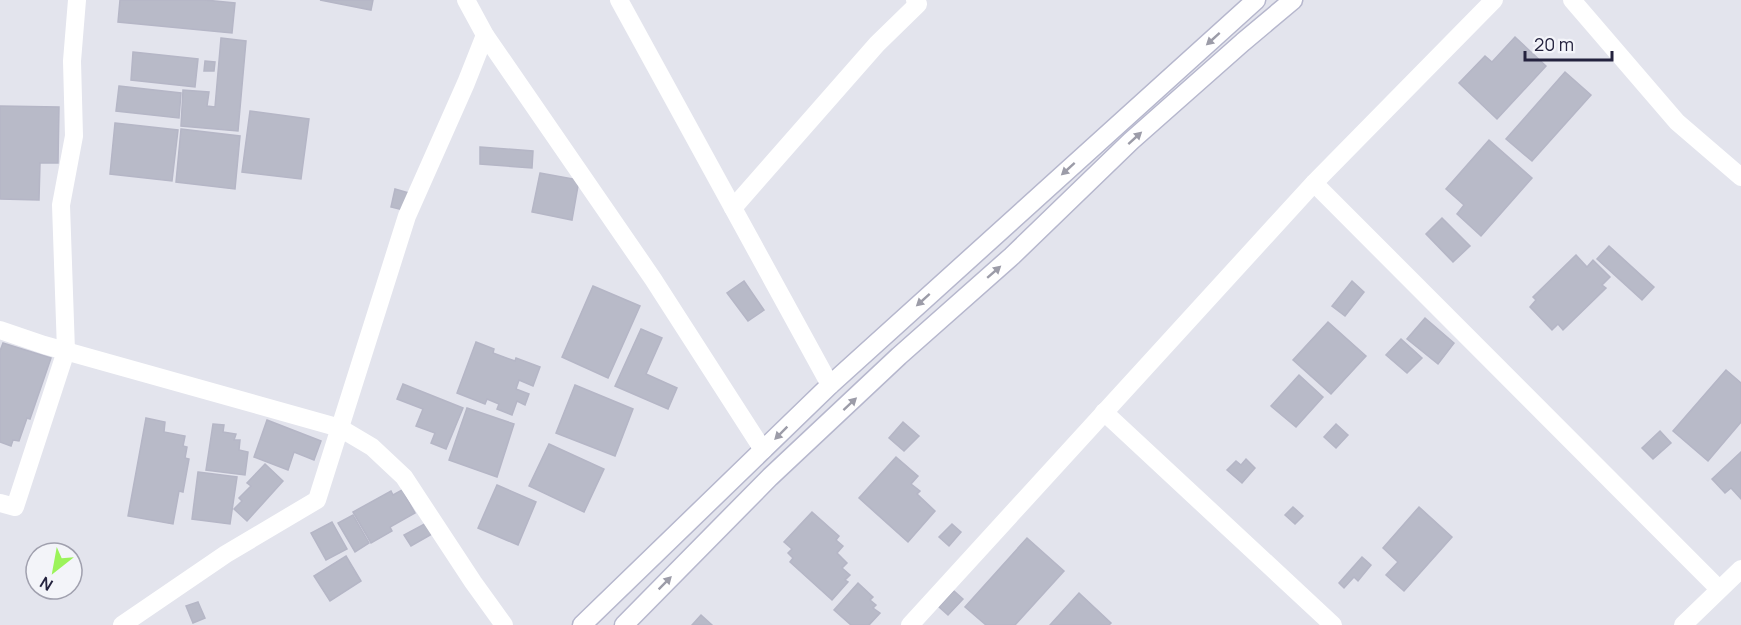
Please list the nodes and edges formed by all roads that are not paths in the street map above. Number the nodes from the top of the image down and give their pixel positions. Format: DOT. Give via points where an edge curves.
graph roads {
  1 [pos="77,0"];
  2 [pos="466,0"];
  3 [pos="619,0"];
  4 [pos="1256,0"];
  5 [pos="1293,0"];
  6 [pos="1494,0"];
  7 [pos="1572,0"];
  8 [pos="918,1"];
  9 [pos="485,35"];
  10 [pos="1741,177"];
  11 [pos="1314,183"];
  12 [pos="733,208"];
  13 [pos="0,330"];
  14 [pos="66,351"];
  15 [pos="830,385"];
  16 [pos="1104,412"];
  17 [pos="340,428"];
  18 [pos="763,450"];
  19 [pos="0,503"];
  20 [pos="1741,569"];
  21 [pos="1719,589"];
  22 [pos="122,625"];
  23 [pos="504,625"];
  24 [pos="582,625"];
  25 [pos="624,625"];
  26 [pos="910,625"];
  27 [pos="1333,625"];
  28 [pos="1683,625"];
  1 -- 14 [label="street" via="72,61 74,136 61,205"];
  2 -- 9 [label="street"];
  3 -- 12 [label="street"];
  4 -- 15 [label="street, one-way"];
  25 -- 5 [label="street, one-way" via="770,477 899,356 1012,256 1131,141"];
  6 -- 11 [label="street"];
  7 -- 10 [label="street" via="1677,122"];
  8 -- 12 [label="street"];
  9 -- 17 [label="street" via="407,216"];
  9 -- 18 [label="street" via="653,279"];
  11 -- 16 [label="street"];
  11 -- 21 [label="street"];
  12 -- 15 [label="street"];
  13 -- 14 [label="street"];
  14 -- 17 [label="street"];
  14 -- 19 [label="street" via="15,507"];
  15 -- 18 [label="street, one-way"];
  16 -- 26 [label="street"];
  16 -- 27 [label="street"];
  17 -- 22 [label="street" via="317,500 226,554"];
  17 -- 23 [label="street" via="372,447 404,477"];
  18 -- 24 [label="street"];
  20 -- 21 [label="street"];
  21 -- 28 [label="street"];
}
